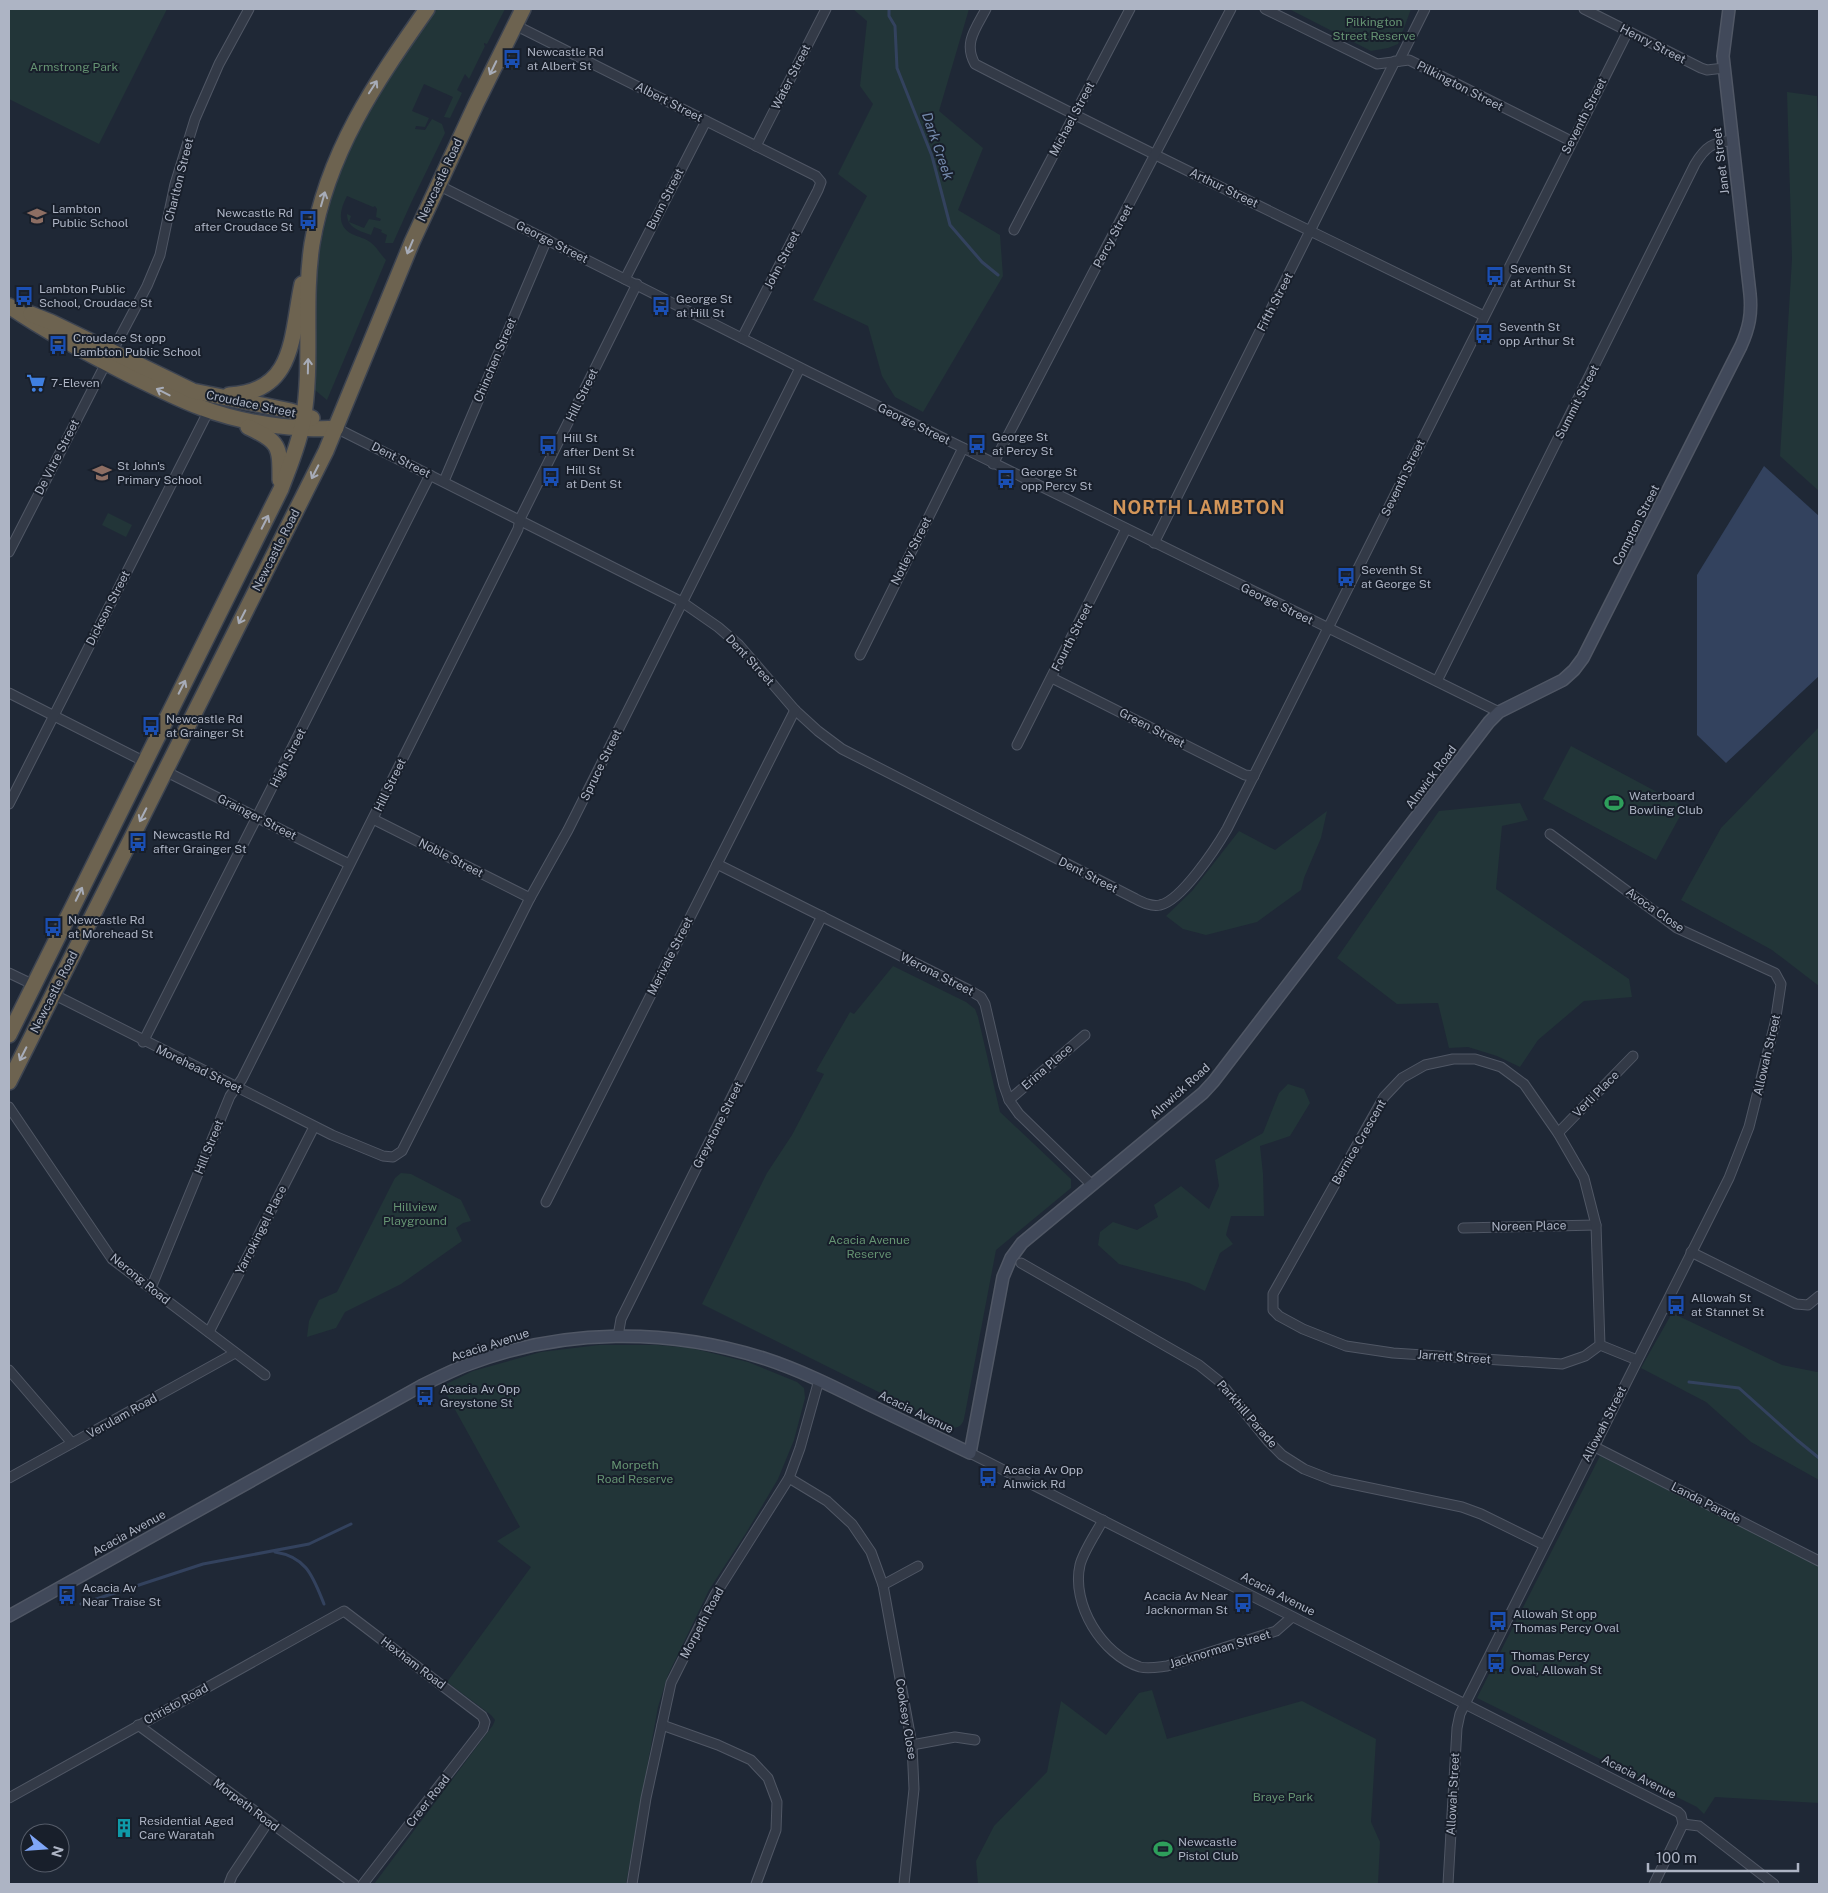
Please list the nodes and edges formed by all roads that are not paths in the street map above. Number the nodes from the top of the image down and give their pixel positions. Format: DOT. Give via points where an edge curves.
graph roads {
  1 [pos="427,9"];
  2 [pos="523,9"];
  3 [pos="826,9"];
  4 [pos="986,9"];
  5 [pos="1130,9"];
  6 [pos="1231,9"];
  7 [pos="1265,9"];
  8 [pos="1425,9"];
  9 [pos="1584,9"];
  10 [pos="1729,9"];
  11 [pos="245,10"];
  12 [pos="514,25"];
  13 [pos="1628,31"];
  14 [pos="1397,61"];
  15 [pos="1724,68"];
  16 [pos="1074,116"];
  17 [pos="706,120"];
  18 [pos="1732,140"];
  19 [pos="1572,141"];
  20 [pos="756,146"];
  21 [pos="1156,154"];
  22 [pos="821,182"];
  23 [pos="438,185"];
  24 [pos="1014,230"];
  25 [pos="1310,230"];
  26 [pos="547,239"];
  27 [pos="312,246"];
  28 [pos="625,278"];
  29 [pos="637,284"];
  30 [pos="9,305"];
  31 [pos="1751,310"];
  32 [pos="1484,316"];
  33 [pos="742,338"];
  34 [pos="109,358"];
  35 [pos="800,368"];
  36 [pos="200,393"];
  37 [pos="208,412"];
  38 [pos="228,418"];
  39 [pos="303,422"];
  40 [pos="336,428"];
  41 [pos="963,448"];
  42 [pos="994,464"];
  43 [pos="430,475"];
  44 [pos="444,481"];
  45 [pos="280,489"];
  46 [pos="520,520"];
  47 [pos="1126,529"];
  48 [pos="1154,543"];
  49 [pos="9,552"];
  50 [pos="682,602"];
  51 [pos="1328,629"];
  52 [pos="860,654"];
  53 [pos="1052,678"];
  54 [pos="1437,681"];
  55 [pos="9,693"];
  56 [pos="795,710"];
  57 [pos="1499,712"];
  58 [pos="54,716"];
  59 [pos="1017,745"];
  60 [pos="145,762"];
  61 [pos="165,771"];
  62 [pos="1254,776"];
  63 [pos="9,804"];
  64 [pos="258,818"];
  65 [pos="373,819"];
  66 [pos="1550,834"];
  67 [pos="349,864"];
  68 [pos="717,864"];
  69 [pos="530,898"];
  70 [pos="1155,906"];
  71 [pos="822,916"];
  72 [pos="1770,970"];
  73 [pos="9,973"];
  74 [pos="34,985"];
  75 [pos="53,994"];
  76 [pos="9,1035"];
  77 [pos="1085,1035"];
  78 [pos="143,1042"];
  79 [pos="1634,1056"];
  80 [pos="9,1082"];
  81 [pos="236,1087"];
  82 [pos="1009,1100"];
  83 [pos="9,1107"];
  84 [pos="314,1127"];
  85 [pos="1558,1132"];
  86 [pos="393,1157"];
  87 [pos="1092,1185"];
  88 [pos="546,1202"];
  89 [pos="1596,1225"];
  90 [pos="1463,1228"];
  91 [pos="1691,1252"];
  92 [pos="1021,1263"];
  93 [pos="151,1288"];
  94 [pos="1819,1296"];
  95 [pos="1273,1310"];
  96 [pos="209,1332"];
  97 [pos="618,1336"];
  98 [pos="1600,1345"];
  99 [pos="235,1353"];
  100 [pos="1636,1360"];
  101 [pos="9,1370"];
  102 [pos="265,1375"];
  103 [pos="819,1380"];
  104 [pos="72,1443"];
  105 [pos="1593,1446"];
  106 [pos="970,1453"];
  107 [pos="9,1478"];
  108 [pos="788,1478"];
  109 [pos="1102,1520"];
  110 [pos="1544,1545"];
  111 [pos="1819,1561"];
  112 [pos="918,1566"];
  113 [pos="883,1585"];
  114 [pos="344,1610"];
  115 [pos="9,1616"];
  116 [pos="1292,1617"];
  117 [pos="1465,1704"];
  118 [pos="482,1716"];
  119 [pos="138,1725"];
  120 [pos="662,1725"];
  121 [pos="975,1740"];
  122 [pos="912,1745"];
  123 [pos="9,1798"];
  124 [pos="268,1822"];
  125 [pos="1683,1824"];
  126 [pos="229,1884"];
  127 [pos="354,1884"];
  128 [pos="363,1884"];
  129 [pos="632,1884"];
  130 [pos="756,1884"];
  131 [pos="904,1884"];
  132 [pos="1448,1884"];
  133 [pos="1654,1884"];
  134 [pos="1774,1884"];
  27 -- 1 [label="highway, Newcastle Road, one-way" via="332,168 350,129 370,92"];
  2 -- 12 [label="highway, Newcastle Road"];
  3 -- 20 [label="street, Water Street"];
  4 -- 16 [label="street, Arthur Street" via="970,40 970,54 975,64"];
  5 -- 16 [label="street, Michael Street"];
  6 -- 21 [label="street, Percy Street"];
  7 -- 14 [label="street, Pilkington Street" via="1377,64"];
  8 -- 14 [label="street, Fifth Street"];
  9 -- 13 [label="street, Henry Street"];
  10 -- 15 [label="street, Janet Street"];
  11 -- 34 [label="street, Charlton Street" via="195,119 175,184 157,263"];
  12 -- 17 [label="street, Albert Street"];
  12 -- 23 [label="highway, Newcastle Road, one-way"];
  13 -- 15 [label="street, Henry Street" via="1701,68"];
  13 -- 19 [label="street, Seventh Street"];
  14 -- 19 [label="street, Pilkington Street" via="1409,60"];
  14 -- 25 [label="street, Fifth Street"];
  15 -- 18 [label="street, Janet Street"];
  16 -- 21 [label="street, Arthur Street"];
  16 -- 24 [label="street, Michael Street"];
  17 -- 20 [label="street, Albert Street"];
  17 -- 28 [label="street, Bunn Street"];
  18 -- 31 [label="street, Janet Street"];
  18 -- 54 [label="street, Summit Street" via="1709,146 1701,154"];
  19 -- 32 [label="street, Seventh Street"];
  20 -- 22 [label="street, Albert Street" via="816,176"];
  21 -- 25 [label="street, Arthur Street"];
  21 -- 42 [label="street, Percy Street"];
  22 -- 33 [label="street, John Street"];
  23 -- 26 [label="street, George Street"];
  23 -- 40 [label="highway, Newcastle Road, one-way"];
  25 -- 32 [label="street, Arthur Street"];
  25 -- 48 [label="street, Fifth Street"];
  26 -- 28 [label="street, George Street"];
  26 -- 44 [label="street, Chinchen Street"];
  27 -- 36 [label="highway" via="290,344 279,373 264,387 248,393"];
  39 -- 27 [label="highway, Newcastle Road, one-way"];
  28 -- 29 [label="street, George Street"];
  29 -- 33 [label="street, George Street"];
  29 -- 46 [label="street, Hill Street"];
  30 -- 34 [label="highway, Croudace Street" via="52,322"];
  31 -- 57 [label="street, Compton Street" via="1749,328 1741,346 1583,658 1563,680"];
  32 -- 51 [label="street, Seventh Street"];
  33 -- 35 [label="street, George Street"];
  34 -- 36 [label="highway, Croudace Street"];
  37 -- 34 [label="highway, Croudace Street, one-way" via="178,400"];
  34 -- 49 [label="street, De Vitre Street"];
  35 -- 41 [label="street, George Street"];
  35 -- 50 [label="street, Spruce Street"];
  36 -- 39 [label="highway, Croudace Street"];
  37 -- 38 [label="highway, Croudace Street"];
  37 -- 58 [label="street, Dickson Street"];
  38 -- 39 [label="highway, Croudace Street"];
  38 -- 45 [label="highway" via="265,435 277,447"];
  39 -- 40 [label="highway, Croudace Street"];
  39 -- 45 [label="highway, Newcastle Road"];
  40 -- 43 [label="street, Dent Street"];
  40 -- 61 [label="highway, Newcastle Road, one-way"];
  41 -- 42 [label="street, George Street"];
  41 -- 52 [label="street, Notley Street"];
  42 -- 47 [label="street, George Street"];
  43 -- 44 [label="street, Dent Street"];
  43 -- 64 [label="street, High Street"];
  44 -- 46 [label="street, Dent Street"];
  60 -- 45 [label="highway, Newcastle Road, one-way"];
  46 -- 50 [label="street, Dent Street"];
  46 -- 65 [label="street, Hill Street"];
  47 -- 48 [label="street, George Street"];
  47 -- 53 [label="street, Fourth Street"];
  48 -- 51 [label="street, George Street"];
  50 -- 56 [label="street, Dent Street" via="739,645"];
  50 -- 69 [label="street, Spruce Street" via="568,830"];
  51 -- 54 [label="street, George Street"];
  51 -- 62 [label="street, Seventh Street"];
  53 -- 59 [label="street, Fourth Street"];
  53 -- 62 [label="street, Green Street" via="1246,775"];
  54 -- 57 [label="street, George Street"];
  55 -- 58 [label="street"];
  56 -- 68 [label="street, Merivale Street"];
  56 -- 70 [label="street, Dent Street" via="842,749 1125,894"];
  57 -- 87 [label="street, Alnwick Road" via="1214,1081"];
  58 -- 60 [label="street"];
  58 -- 63 [label="street, Dickson Street"];
  74 -- 60 [label="highway, Newcastle Road, one-way"];
  61 -- 64 [label="street, Grainger Street"];
  61 -- 75 [label="highway, Newcastle Road, one-way"];
  62 -- 70 [label="street, Seventh Street" via="1213,852 1168,902"];
  64 -- 67 [label="street, Grainger Street"];
  64 -- 78 [label="street, High Street"];
  65 -- 67 [label="street, Hill Street"];
  65 -- 69 [label="street, Noble Street"];
  66 -- 72 [label="street, Avoca Close" via="1678,928"];
  67 -- 81 [label="street, Hill Street"];
  68 -- 71 [label="street, Werona Street"];
  68 -- 88 [label="street, Merivale Street"];
  69 -- 86 [label="street, Spruce Street" via="402,1152"];
  71 -- 82 [label="street, Werona Street" via="981,997"];
  71 -- 97 [label="street, Greystone Street" via="621,1319"];
  72 -- 91 [label="street, Allowah Street" via="1781,984 1775,1023 1749,1127 1729,1178"];
  73 -- 74 [label="street, Morehead Street"];
  74 -- 75 [label="highway, Morehead Street"];
  74 -- 76 [label="highway, Newcastle Road"];
  75 -- 78 [label="street, Morehead Street"];
  75 -- 80 [label="highway, Newcastle Road, one-way"];
  77 -- 82 [label="street, Erina Place"];
  78 -- 81 [label="street, Morehead Street"];
  79 -- 85 [label="street, Verli Place"];
  81 -- 84 [label="street, Morehead Street"];
  81 -- 93 [label="street, Hill Street"];
  82 -- 87 [label="street, Werona Street" via="1019,1114"];
  83 -- 93 [label="street, Nerong Road" via="112,1259"];
  84 -- 86 [label="street, Morehead Street"];
  84 -- 96 [label="street, Yarrokingel Place"];
  85 -- 89 [label="street, Bernice Crescent" via="1584,1178"];
  85 -- 95 [label="street, Bernice Crescent" via="1524,1084 1501,1067 1474,1059 1453,1059 1426,1065 1402,1078 1384,1097 1273,1294"];
  87 -- 106 [label="street, Alnwick Road" via="1022,1243 1011,1258 1003,1277"];
  89 -- 90 [label="street, Noreen Place"];
  89 -- 98 [label="street, Bernice Crescent"];
  91 -- 94 [label="street" via="1796,1304 1808,1305"];
  91 -- 100 [label="street, Allowah Street"];
  92 -- 110 [label="street, Parkhill Parade" via="1199,1365 1219,1381 1282,1455 1304,1469 1332,1480 1462,1507"];
  93 -- 96 [label="street, Nerong Road"];
  95 -- 98 [label="street, Jarrett Street" via="1303,1329 1346,1346 1393,1353 1562,1364 1585,1356"];
  96 -- 99 [label="street, Nerong Road"];
  97 -- 103 [label="street, Acacia Avenue" via="717,1346 764,1358"];
  97 -- 115 [label="street, Acacia Avenue" via="568,1339 513,1350 469,1364 429,1382"];
  98 -- 100 [label="street"];
  99 -- 102 [label="street, Nerong Road"];
  99 -- 104 [label="street, Verulam Road"];
  100 -- 105 [label="street, Allowah Street"];
  101 -- 104 [label="street"];
  103 -- 106 [label="street, Acacia Avenue"];
  103 -- 108 [label="street, Morpeth Road"];
  104 -- 107 [label="street, Verulam Road"];
  105 -- 110 [label="street, Allowah Street"];
  105 -- 111 [label="street, Landa Parade"];
  106 -- 109 [label="street, Acacia Avenue"];
  108 -- 113 [label="street, Cooksey Close" via="827,1501 852,1524 871,1552"];
  108 -- 120 [label="street, Morpeth Road" via="715,1595 671,1683"];
  109 -- 116 [label="street, Acacia Avenue"];
  109 -- 116 [label="street, Jacknorman Street" via="1080,1564 1078,1586 1083,1610 1096,1633 1119,1655 1139,1667 1167,1666 1276,1631"];
  110 -- 117 [label="street, Allowah Street"];
  112 -- 113 [label="street"];
  113 -- 122 [label="street, Cooksey Close"];
  114 -- 118 [label="street, Hexham Road"];
  114 -- 119 [label="street, Christo Road"];
  116 -- 117 [label="street, Acacia Avenue"];
  117 -- 125 [label="street, Acacia Avenue" via="1674,1809"];
  117 -- 132 [label="street, Allowah Street" via="1457,1728"];
  118 -- 128 [label="street, Creer Road" via="485,1722 483,1729"];
  119 -- 123 [label="street, Christo Road"];
  119 -- 124 [label="street, Morpeth Road"];
  120 -- 129 [label="street, Morpeth Road"];
  120 -- 130 [label="street" via="750,1760 768,1778 777,1802 776,1830"];
  121 -- 122 [label="street" via="955,1737"];
  122 -- 131 [label="street, Cooksey Close" via="914,1789"];
  124 -- 126 [label="street"];
  124 -- 127 [label="street, Morpeth Road"];
  125 -- 133 [label="street"];
  125 -- 134 [label="street" via="1699,1826"];
}
